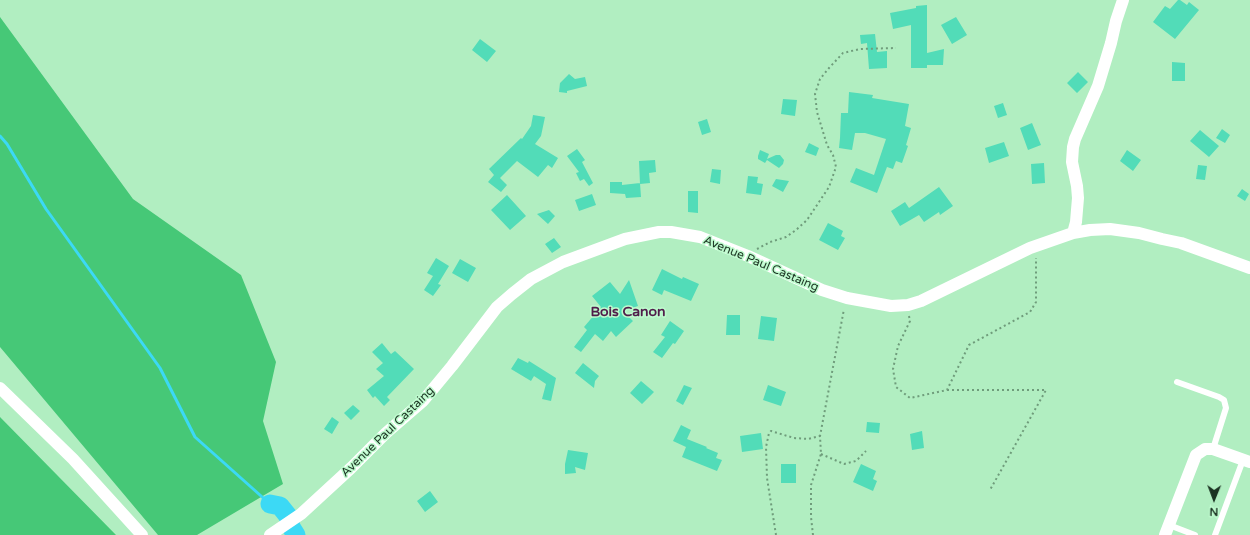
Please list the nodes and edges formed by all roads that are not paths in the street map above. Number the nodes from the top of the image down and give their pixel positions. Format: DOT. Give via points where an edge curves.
graph roads {
  1 [pos="1123,0"];
  2 [pos="1073,233"];
  3 [pos="1250,268"];
  4 [pos="1177,382"];
  5 [pos="0,388"];
  6 [pos="1213,448"];
  7 [pos="1246,461"];
  8 [pos="1167,530"];
  9 [pos="142,535"];
  10 [pos="270,535"];
  11 [pos="1195,535"];
  12 [pos="1215,535"];
  1 -- 2 [label="street" via="1098,86 1072,147 1078,198"];
  2 -- 3 [label="street, Avenue Paul Castaing" via="1110,229 1139,233 1181,244"];
  2 -- 10 [label="street, Avenue Paul Castaing" via="1036,246 921,301 891,306 847,298 822,290 700,237 659,232 605,246 563,262 531,279 497,307 423,401 301,514"];
  4 -- 6 [label="lane" via="1224,400 1226,408"];
  5 -- 9 [label="street" via="73,459"];
  6 -- 7 [label="street"];
  6 -- 8 [label="street" via="1205,449 1196,455"];
  7 -- 12 [label="lane"];
  8 -- 11 [label="lane"];
}
